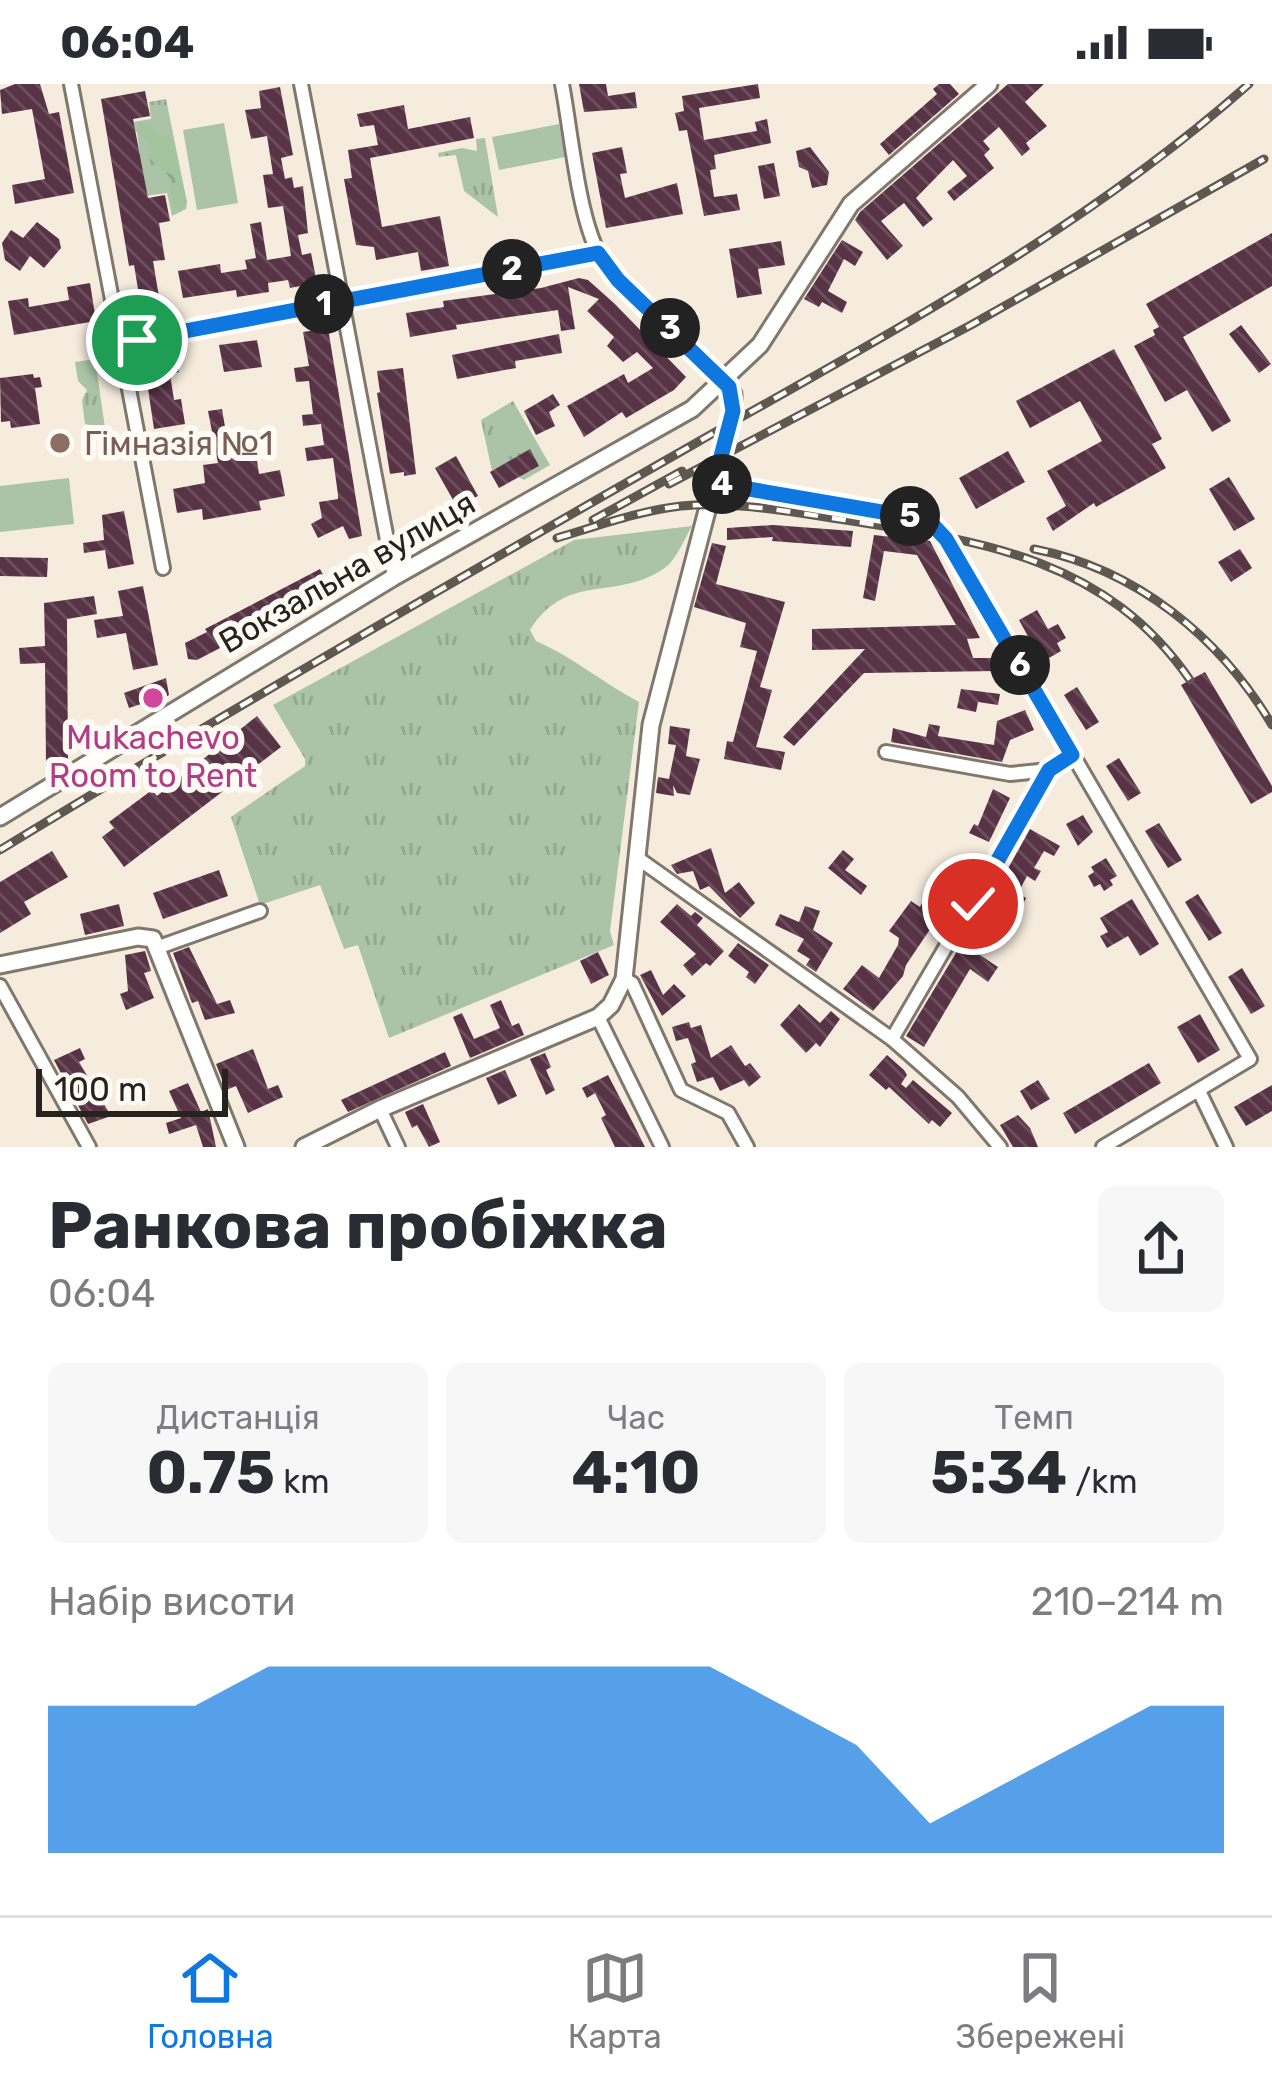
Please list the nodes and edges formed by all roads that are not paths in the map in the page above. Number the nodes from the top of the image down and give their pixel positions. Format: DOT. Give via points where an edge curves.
graph roads {
  1 [pos="71,84"];
  2 [pos="301,84"];
  3 [pos="562,84"];
  4 [pos="989,84"];
  5 [pos="598,253"];
  6 [pos="344,301"];
  7 [pos="122,343"];
  8 [pos="724,381"];
  9 [pos="714,483"];
  10 [pos="163,568"];
  11 [pos="394,577"];
  12 [pos="886,752"];
  13 [pos="1072,755"];
  14 [pos="1049,770"];
  15 [pos="0,817"];
  16 [pos="636,857"];
  17 [pos="260,911"];
  18 [pos="159,947"];
  19 [pos="0,965"];
  20 [pos="624,979"];
  21 [pos="0,986"];
  22 [pos="598,1017"];
  23 [pos="892,1039"];
  24 [pos="1199,1090"];
  25 [pos="380,1109"];
  26 [pos="89,1147"];
  27 [pos="236,1147"];
  28 [pos="304,1147"];
  29 [pos="398,1147"];
  30 [pos="662,1147"];
  31 [pos="747,1147"];
  32 [pos="1000,1147"];
  33 [pos="1103,1147"];
  34 [pos="1226,1147"];
  1 -- 7 [label="street"];
  2 -- 6 [label="street"];
  3 -- 5 [label="street"];
  4 -- 8 [label="street, Вокзальна вулиця" via="851,204 776,324"];
  5 -- 6 [label="street"];
  5 -- 8 [label="street"];
  6 -- 7 [label="street"];
  6 -- 11 [label="street"];
  7 -- 10 [label="street"];
  8 -- 9 [label="street" via="733,411"];
  8 -- 11 [label="street, Вокзальна вулиця" via="658,430"];
  9 -- 13 [label="street" via="931,523"];
  9 -- 16 [label="street" via="661,677"];
  11 -- 15 [label="street, Вокзальна вулиця"];
  12 -- 14 [label="street" via="1010,774"];
  13 -- 14 [label="street"];
  13 -- 24 [label="street" via="1250,1059"];
  14 -- 23 [label="street"];
  16 -- 20 [label="street"];
  16 -- 23 [label="street"];
  17 -- 18 [label="street"];
  18 -- 19 [label="street" via="138,937"];
  18 -- 27 [label="street"];
  20 -- 22 [label="street"];
  20 -- 31 [label="street" via="680,1090 728,1113"];
  21 -- 26 [label="street"];
  22 -- 25 [label="street"];
  22 -- 30 [label="street"];
  23 -- 32 [label="street"];
  24 -- 33 [label="street"];
  24 -- 34 [label="street"];
  25 -- 28 [label="street"];
  25 -- 29 [label="street"];
}
